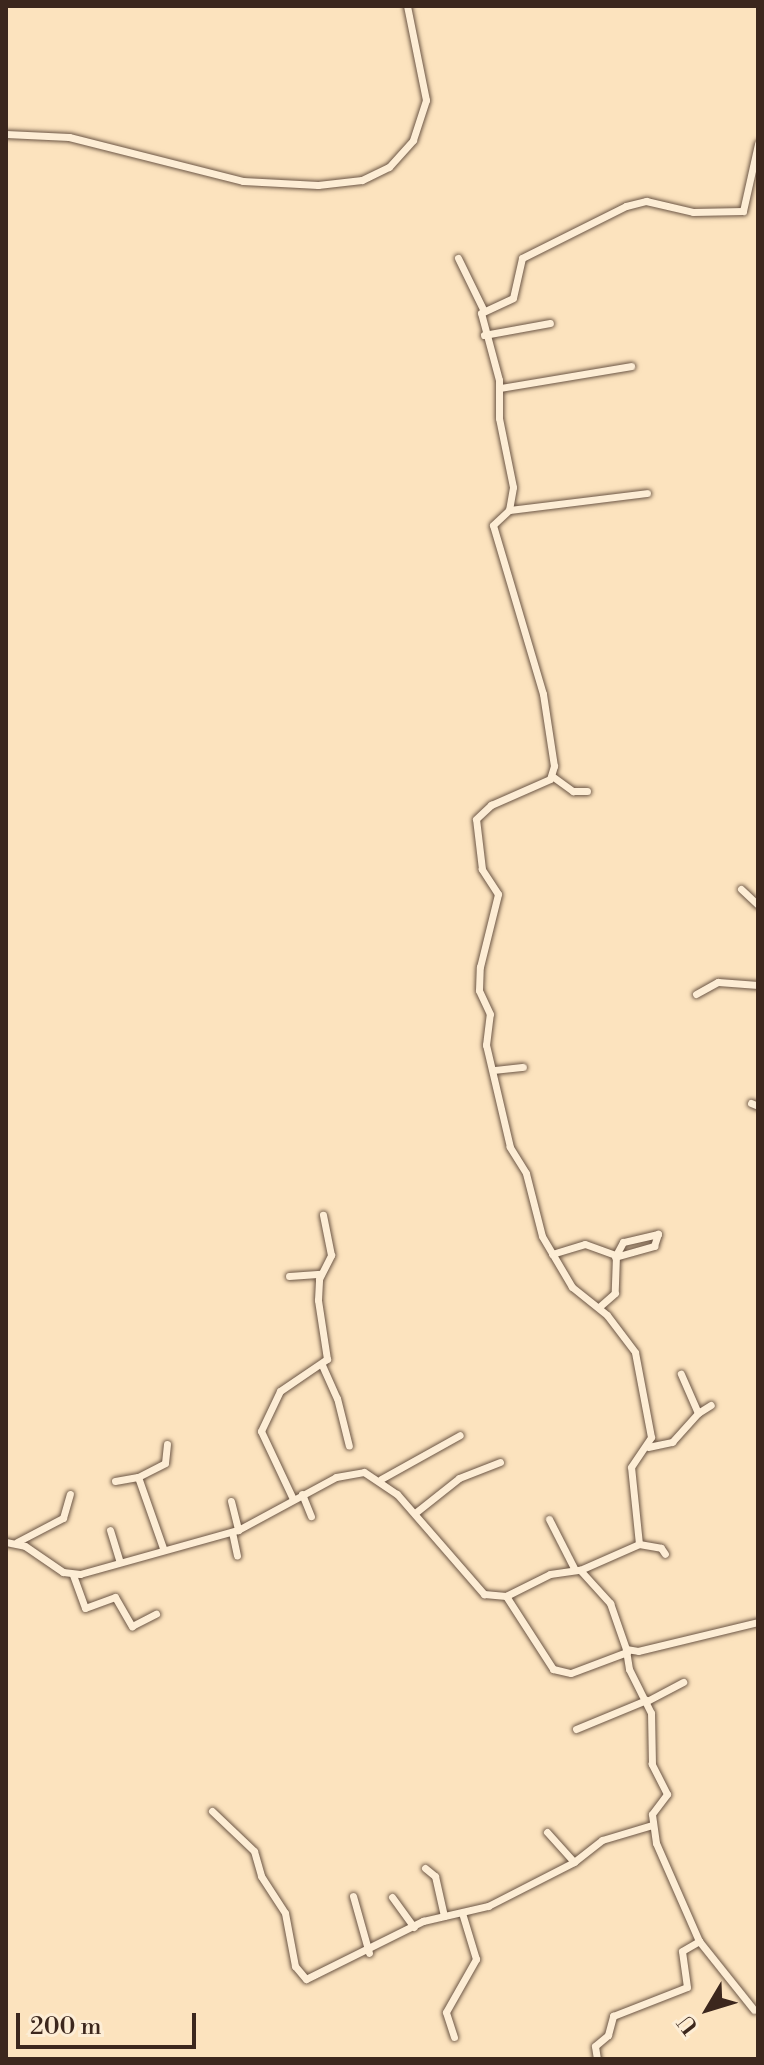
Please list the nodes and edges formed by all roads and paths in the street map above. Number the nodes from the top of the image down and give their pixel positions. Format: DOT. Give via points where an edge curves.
graph roads {
  1 [pos="407,6"];
  2 [pos="6,134"];
  3 [pos="758,144"];
  4 [pos="458,258"];
  5 [pos="483,309"];
  6 [pos="550,323"];
  7 [pos="484,335"];
  8 [pos="631,366"];
  9 [pos="500,388"];
  10 [pos="647,493"];
  11 [pos="509,510"];
  12 [pos="552,776"];
  13 [pos="587,791"];
  14 [pos="741,889"];
  15 [pos="758,905"];
  16 [pos="758,985"];
  17 [pos="696,994"];
  18 [pos="523,1067"];
  19 [pos="494,1070"];
  20 [pos="323,1215"];
  21 [pos="552,1254"];
  22 [pos="616,1256"];
  23 [pos="321,1274"];
  24 [pos="289,1276"];
  25 [pos="599,1307"];
  26 [pos="322,1365"];
  27 [pos="681,1374"];
  28 [pos="711,1405"];
  29 [pos="698,1413"];
  30 [pos="460,1435"];
  31 [pos="167,1444"];
  32 [pos="349,1446"];
  33 [pos="648,1447"];
  34 [pos="500,1462"];
  35 [pos="138,1477"];
  36 [pos="381,1479"];
  37 [pos="115,1481"];
  38 [pos="70,1494"];
  39 [pos="302,1494"];
  40 [pos="293,1499"];
  41 [pos="231,1501"];
  42 [pos="415,1513"];
  43 [pos="311,1516"];
  44 [pos="549,1519"];
  45 [pos="110,1530"];
  46 [pos="235,1531"];
  47 [pos="6,1542"];
  48 [pos="17,1542"];
  49 [pos="639,1544"];
  50 [pos="163,1548"];
  51 [pos="665,1554"];
  52 [pos="237,1555"];
  53 [pos="119,1560"];
  54 [pos="577,1569"];
  55 [pos="73,1575"];
  56 [pos="506,1596"];
  57 [pos="156,1614"];
  58 [pos="758,1622"];
  59 [pos="627,1650"];
  60 [pos="683,1682"];
  61 [pos="646,1700"];
  62 [pos="576,1729"];
  63 [pos="212,1811"];
  64 [pos="652,1825"];
  65 [pos="547,1832"];
  66 [pos="574,1862"];
  67 [pos="425,1868"];
  68 [pos="353,1896"];
  69 [pos="392,1897"];
  70 [pos="462,1913"];
  71 [pos="444,1916"];
  72 [pos="414,1927"];
  73 [pos="699,1941"];
  74 [pos="369,1953"];
  75 [pos="754,2010"];
  76 [pos="454,2037"];
  77 [pos="597,2059"];
  1 -- 2 [label="street" via="426,100 413,140 389,167 362,180 318,185 243,181 69,137"];
  3 -- 5 [label="street" via="743,211 693,212 646,201 626,206 522,258 511,301"];
  4 -- 5 [label="street"];
  5 -- 7 [label="street"];
  6 -- 7 [label="street"];
  7 -- 9 [label="street"];
  8 -- 9 [label="street"];
  9 -- 11 [label="street" via="499,418 513,487"];
  10 -- 11 [label="street"];
  11 -- 12 [label="street" via="493,525 543,694"];
  12 -- 13 [label="street" via="573,791"];
  12 -- 19 [label="street" via="491,805 474,824 482,869 498,894 479,988 490,1014 486,1045"];
  14 -- 15 [label="street"];
  16 -- 17 [label="street" via="718,982"];
  18 -- 19 [label="street"];
  19 -- 21 [label="street" via="510,1147 526,1173 539,1228"];
  20 -- 23 [label="street" via="331,1255"];
  21 -- 22 [label="street" via="585,1244"];
  21 -- 25 [label="street" via="576,1292"];
  22 -- 22 [label="street" via="654,1246 658,1234 631,1239 618,1246"];
  22 -- 25 [label="street" via="615,1293"];
  23 -- 24 [label="street"];
  23 -- 26 [label="street" via="318,1306 327,1355"];
  25 -- 33 [label="street" via="635,1352 651,1437"];
  26 -- 32 [label="street"];
  26 -- 40 [label="street" via="280,1391 261,1431"];
  27 -- 29 [label="street"];
  28 -- 29 [label="street"];
  29 -- 33 [label="street" via="672,1442"];
  30 -- 36 [label="street"];
  31 -- 35 [label="street" via="165,1463"];
  33 -- 49 [label="street" via="633,1458 631,1467"];
  34 -- 42 [label="street" via="459,1478"];
  35 -- 37 [label="street"];
  35 -- 50 [label="street"];
  36 -- 39 [label="street" via="347,1473"];
  36 -- 42 [label="street"];
  38 -- 48 [label="street" via="63,1518"];
  39 -- 40 [label="street"];
  39 -- 43 [label="street"];
  40 -- 46 [label="street"];
  41 -- 46 [label="street"];
  42 -- 56 [label="street" via="474,1588"];
  44 -- 54 [label="street"];
  45 -- 53 [label="street"];
  46 -- 50 [label="street"];
  46 -- 52 [label="street"];
  47 -- 48 [label="street"];
  48 -- 55 [label="street"];
  49 -- 51 [label="street" via="654,1545"];
  49 -- 54 [label="street"];
  50 -- 53 [label="street"];
  53 -- 55 [label="street"];
  54 -- 56 [label="street" via="537,1579"];
  54 -- 59 [label="street" via="610,1603"];
  55 -- 57 [label="street" via="85,1608 115,1597 132,1626"];
  56 -- 59 [label="street" via="553,1669 571,1673"];
  58 -- 59 [label="street"];
  59 -- 61 [label="street" via="629,1669"];
  60 -- 61 [label="street"];
  61 -- 62 [label="street"];
  61 -- 64 [label="street" via="652,1764 667,1794 653,1809"];
  63 -- 74 [label="street" via="254,1851 261,1876 285,1913 301,1977"];
  64 -- 66 [label="street" via="602,1840"];
  64 -- 73 [label="street" via="659,1854"];
  65 -- 66 [label="street"];
  66 -- 70 [label="street" via="488,1906"];
  67 -- 71 [label="street" via="435,1876"];
  68 -- 74 [label="street"];
  69 -- 72 [label="street"];
  70 -- 71 [label="street"];
  70 -- 76 [label="street" via="476,1959 446,2012"];
  71 -- 72 [label="street"];
  72 -- 74 [label="street"];
  73 -- 75 [label="street"];
  73 -- 77 [label="street" via="682,1951 687,1987 613,2016 608,2035 595,2046"];
}
